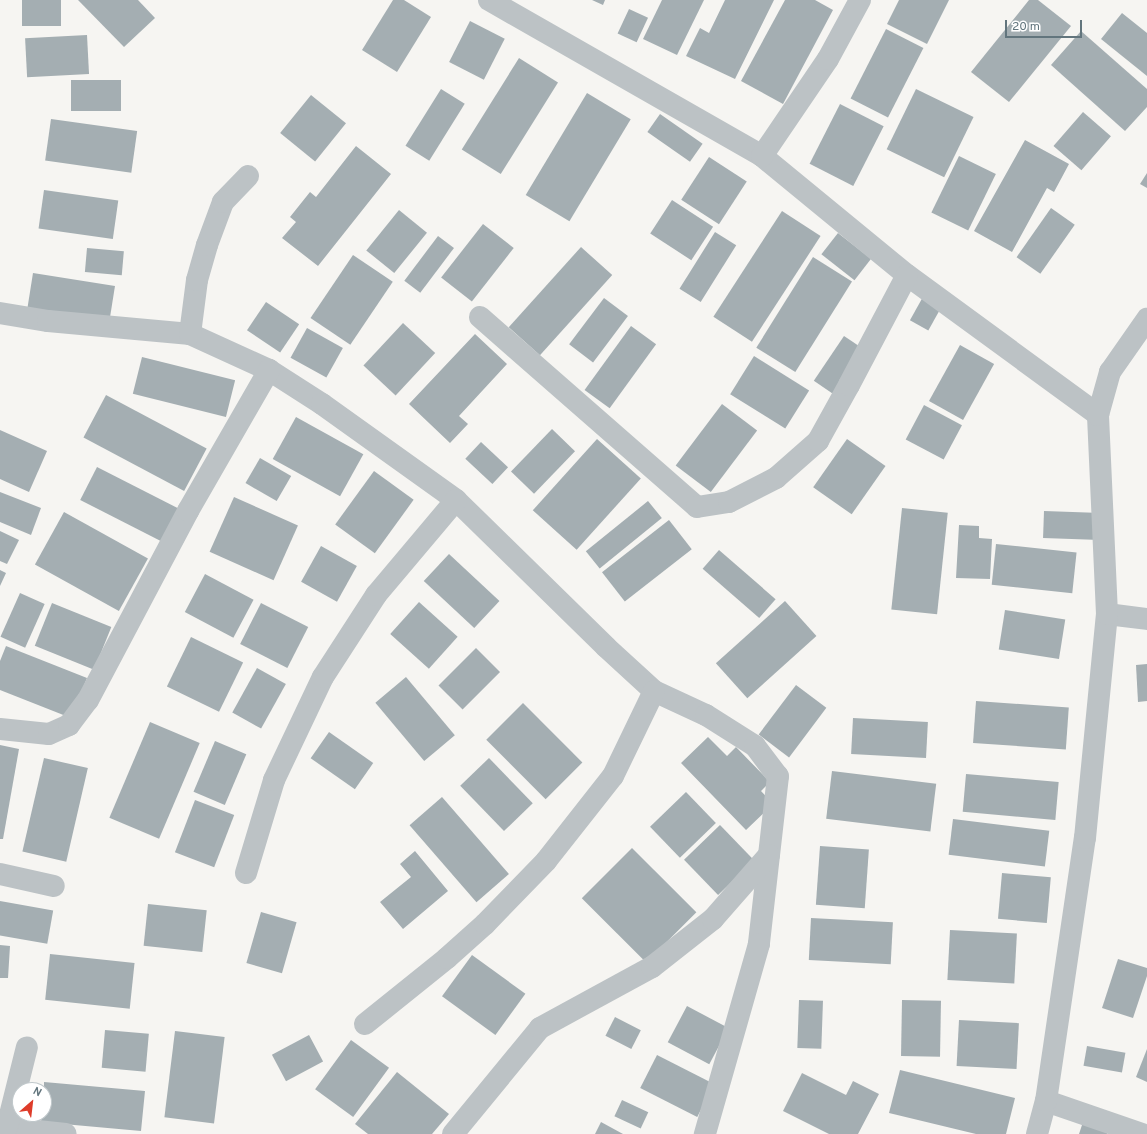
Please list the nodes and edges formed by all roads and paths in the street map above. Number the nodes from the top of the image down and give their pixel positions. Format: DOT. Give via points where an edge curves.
graph roads {
  1 [pos="489,0"];
  2 [pos="860,0"];
  3 [pos="762,156"];
  4 [pos="248,176"];
  5 [pos="906,275"];
  6 [pos="0,313"];
  7 [pos="480,317"];
  8 [pos="1147,319"];
  9 [pos="190,334"];
  10 [pos="269,370"];
  11 [pos="1098,415"];
  12 [pos="456,500"];
  13 [pos="1107,614"];
  14 [pos="1147,619"];
  15 [pos="654,691"];
  16 [pos="0,729"];
  17 [pos="769,855"];
  18 [pos="246,873"];
  19 [pos="0,874"];
  20 [pos="54,886"];
  21 [pos="365,1024"];
  22 [pos="27,1047"];
  23 [pos="1046,1101"];
  24 [pos="4,1127"];
  25 [pos="66,1134"];
  26 [pos="453,1134"];
  27 [pos="705,1134"];
  28 [pos="1037,1134"];
  29 [pos="1142,1134"];
  1 -- 3 [label="street"];
  2 -- 3 [label="street" via="828,59"];
  3 -- 5 [label="street"];
  4 -- 9 [label="street" via="223,202 207,245 197,280"];
  5 -- 7 [label="street" via="818,441 776,478 729,502 697,507"];
  5 -- 11 [label="street"];
  6 -- 9 [label="street" via="48,321"];
  8 -- 11 [label="street" via="1110,372"];
  9 -- 10 [label="street"];
  10 -- 12 [label="street" via="322,404"];
  10 -- 16 [label="street" via="188,511 88,700 70,725 49,734"];
  11 -- 13 [label="street"];
  12 -- 15 [label="street"];
  12 -- 18 [label="street" via="376,595 323,677 274,780"];
  13 -- 14 [label="street"];
  13 -- 23 [label="street" via="1084,838"];
  15 -- 17 [label="street" via="706,715 755,746 778,776"];
  15 -- 21 [label="street" via="613,776 546,861 448,958"];
  17 -- 26 [label="street" via="713,919 652,967 540,1028"];
  17 -- 27 [label="street" via="759,944"];
  19 -- 20 [label="street"];
  22 -- 24 [label="street"];
  23 -- 28 [label="street"];
  23 -- 29 [label="street"];
  24 -- 25 [label="street"];
}
